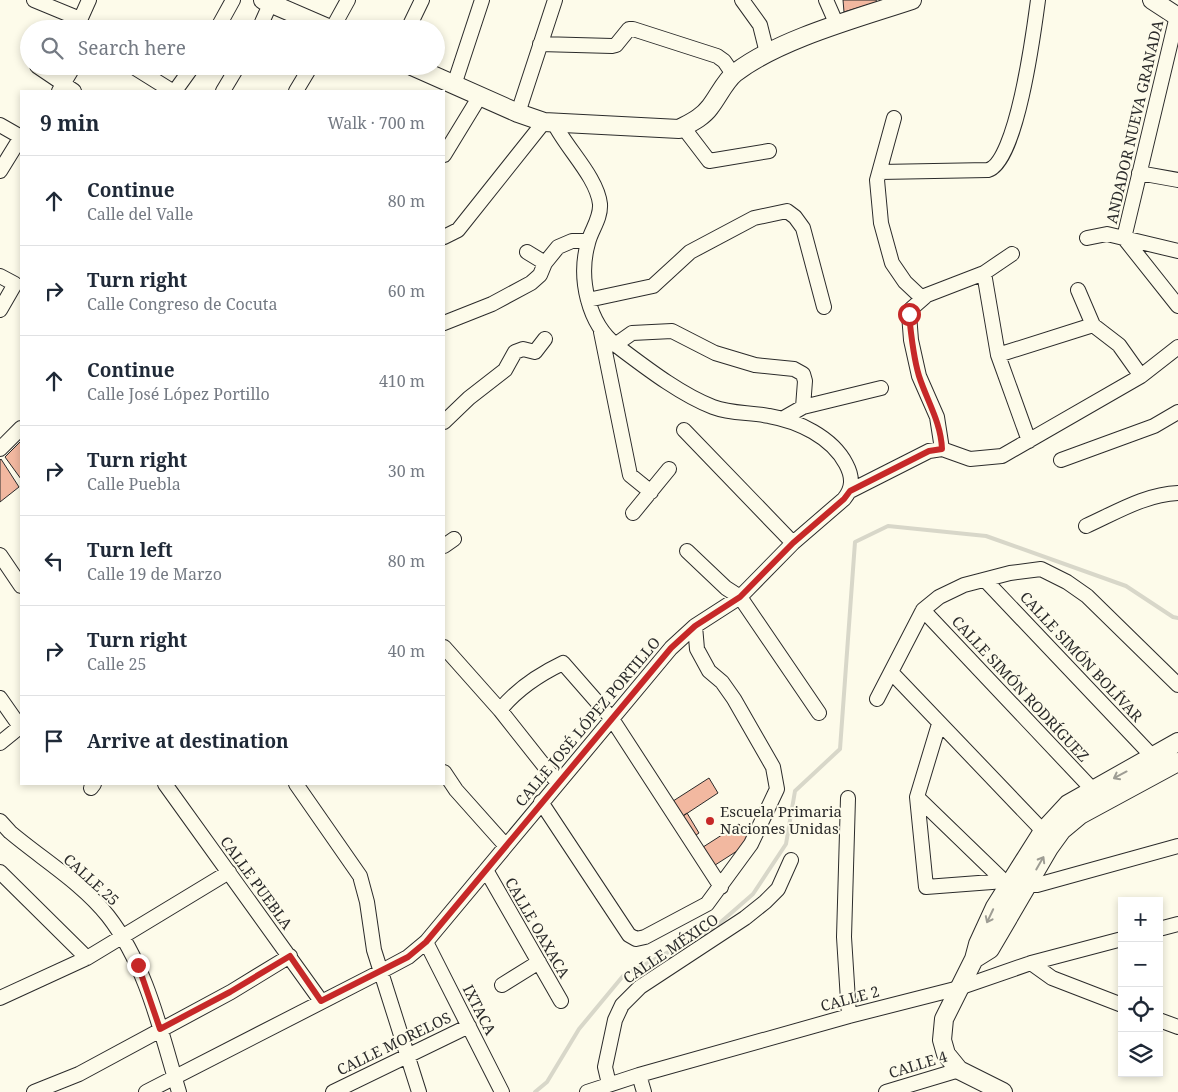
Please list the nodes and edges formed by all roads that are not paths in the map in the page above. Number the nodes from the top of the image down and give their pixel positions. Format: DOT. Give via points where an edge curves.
graph roads {
  1 [pos="34,0"];
  2 [pos="89,0"];
  3 [pos="233,0"];
  4 [pos="348,0"];
  5 [pos="422,0"];
  6 [pos="482,0"];
  7 [pos="555,0"];
  8 [pos="742,0"];
  9 [pos="826,0"];
  10 [pos="912,0"];
  11 [pos="1038,0"];
  12 [pos="1152,0"];
  13 [pos="269,1"];
  14 [pos="1178,17"];
  15 [pos="71,20"];
  16 [pos="80,20"];
  17 [pos="222,20"];
  18 [pos="262,20"];
  19 [pos="311,20"];
  20 [pos="336,20"];
  21 [pos="412,20"];
  22 [pos="837,25"];
  23 [pos="540,44"];
  24 [pos="767,53"];
  25 [pos="733,74"];
  26 [pos="48,75"];
  27 [pos="71,75"];
  28 [pos="147,75"];
  29 [pos="186,75"];
  30 [pos="233,75"];
  31 [pos="306,75"];
  32 [pos="432,75"];
  33 [pos="454,85"];
  34 [pos="66,89"];
  35 [pos="172,90"];
  36 [pos="175,90"];
  37 [pos="224,90"];
  38 [pos="297,90"];
  39 [pos="480,96"];
  40 [pos="518,113"];
  41 [pos="894,118"];
  42 [pos="549,122"];
  43 [pos="0,125"];
  44 [pos="683,127"];
  45 [pos="20,136"];
  46 [pos="20,139"];
  47 [pos="769,150"];
  48 [pos="445,152"];
  49 [pos="0,171"];
  50 [pos="880,172"];
  51 [pos="1138,173"];
  52 [pos="1178,180"];
  53 [pos="445,236"];
  54 [pos="1087,238"];
  55 [pos="1124,238"];
  56 [pos="588,241"];
  57 [pos="1178,251"];
  58 [pos="527,252"];
  59 [pos="1012,254"];
  60 [pos="545,263"];
  61 [pos="984,273"];
  62 [pos="0,276"];
  63 [pos="1078,290"];
  64 [pos="922,298"];
  65 [pos="588,300"];
  66 [pos="1178,306"];
  67 [pos="824,307"];
  68 [pos="0,310"];
  69 [pos="446,320"];
  70 [pos="1093,325"];
  71 [pos="601,332"];
  72 [pos="545,339"];
  73 [pos="615,345"];
  74 [pos="1178,347"];
  75 [pos="998,355"];
  76 [pos="1141,376"];
  77 [pos="881,388"];
  78 [pos="803,408"];
  79 [pos="1178,412"];
  80 [pos="782,419"];
  81 [pos="445,421"];
  82 [pos="20,429"];
  83 [pos="684,430"];
  84 [pos="1029,441"];
  85 [pos="0,448"];
  86 [pos="942,449"];
  87 [pos="1061,460"];
  88 [pos="670,470"];
  89 [pos="850,491"];
  90 [pos="651,492"];
  91 [pos="1178,493"];
  92 [pos="633,513"];
  93 [pos="1086,526"];
  94 [pos="793,543"];
  95 [pos="687,551"];
  96 [pos="0,556"];
  97 [pos="985,580"];
  98 [pos="20,585"];
  99 [pos="740,597"];
  100 [pos="923,610"];
  101 [pos="695,626"];
  102 [pos="445,648"];
  103 [pos="891,672"];
  104 [pos="1178,685"];
  105 [pos="0,698"];
  106 [pos="877,698"];
  107 [pos="500,710"];
  108 [pos="819,713"];
  109 [pos="612,719"];
  110 [pos="940,724"];
  111 [pos="20,726"];
  112 [pos="20,728"];
  113 [pos="1178,742"];
  114 [pos="0,743"];
  115 [pos="1153,758"];
  116 [pos="1178,762"];
  117 [pos="445,774"];
  118 [pos="557,782"];
  119 [pos="165,785"];
  120 [pos="297,785"];
  121 [pos="1093,790"];
  122 [pos="917,797"];
  123 [pos="848,798"];
  124 [pos="542,802"];
  125 [pos="0,821"];
  126 [pos="1043,831"];
  127 [pos="505,845"];
  128 [pos="1178,846"];
  129 [pos="791,860"];
  130 [pos="486,870"];
  131 [pos="0,872"];
  132 [pos="228,872"];
  133 [pos="1007,883"];
  134 [pos="1027,885"];
  135 [pos="721,886"];
  136 [pos="122,937"];
  137 [pos="1118,940"];
  138 [pos="426,942"];
  139 [pos="290,956"];
  140 [pos="87,958"];
  141 [pos="974,959"];
  142 [pos="539,962"];
  143 [pos="1030,963"];
  144 [pos="380,972"];
  145 [pos="502,985"];
  146 [pos="959,988"];
  147 [pos="0,998"];
  148 [pos="321,1001"];
  149 [pos="561,1001"];
  150 [pos="1118,1003"];
  151 [pos="849,1016"];
  152 [pos="1163,1021"];
  153 [pos="469,1026"];
  154 [pos="1178,1027"];
  155 [pos="160,1029"];
  156 [pos="407,1057"];
  157 [pos="959,1070"];
  158 [pos="639,1075"];
  159 [pos="174,1077"];
  160 [pos="609,1084"];
  161 [pos="34,1092"];
  162 [pos="146,1092"];
  163 [pos="179,1092"];
  164 [pos="333,1092"];
  165 [pos="419,1092"];
  166 [pos="502,1092"];
  167 [pos="587,1092"];
  168 [pos="644,1092"];
  169 [pos="886,1092"];
  170 [pos="1003,1092"];
  1 -- 15 [label="street"];
  2 -- 16 [label="street"];
  3 -- 17 [label="street"];
  4 -- 20 [label="street"];
  5 -- 21 [label="street"];
  6 -- 33 [label="street"];
  7 -- 23 [label="street"];
  8 -- 24 [label="street" via="760,25"];
  9 -- 22 [label="street"];
  10 -- 22 [label="main road"];
  11 -- 50 [label="street" via="1031,50 1011,139 1000,162 994,168"];
  12 -- 14 [label="main road"];
  13 -- 18 [label="street"];
  13 -- 19 [label="main road"];
  14 -- 51 [label="street, ANDADOR NUEVA GRANADA"];
  22 -- 24 [label="main road"];
  23 -- 25 [label="street" via="612,46 633,29 717,56"];
  23 -- 40 [label="street"];
  24 -- 25 [label="main road"];
  25 -- 44 [label="main road" via="709,109"];
  26 -- 34 [label="street"];
  27 -- 34 [label="street"];
  28 -- 35 [label="street"];
  29 -- 36 [label="street"];
  30 -- 37 [label="street"];
  31 -- 38 [label="street"];
  32 -- 33 [label="main road"];
  33 -- 39 [label="main road"];
  39 -- 40 [label="main road"];
  39 -- 48 [label="street"];
  40 -- 42 [label="main road"];
  41 -- 50 [label="street"];
  42 -- 44 [label="main road" via="663,129"];
  42 -- 53 [label="street" via="458,230"];
  42 -- 56 [label="street" via="596,187 600,206"];
  43 -- 45 [label="street"];
  44 -- 47 [label="street" via="710,161"];
  46 -- 49 [label="street"];
  50 -- 64 [label="street" via="877,180 881,223 892,263"];
  51 -- 52 [label="street"];
  51 -- 55 [label="street, ANDADOR NUEVA GRANADA"];
  54 -- 55 [label="street" via="1107,234"];
  55 -- 57 [label="street"];
  55 -- 66 [label="street, ANDADOR NUEVA GRANADA"];
  56 -- 60 [label="street" via="572,241 558,247"];
  56 -- 65 [label="street" via="584,258"];
  58 -- 60 [label="street"];
  59 -- 61 [label="street"];
  60 -- 69 [label="street" via="540,275 531,283 492,304"];
  61 -- 64 [label="street"];
  61 -- 75 [label="street"];
  62 -- 68 [label="street" via="15,284"];
  63 -- 70 [label="street"];
  64 -- 86 [label="street" via="909,314 911,340 919,376 936,417"];
  65 -- 67 [label="street" via="653,286 690,252 743,222 787,211 803,228"];
  65 -- 71 [label="street"];
  70 -- 75 [label="street"];
  70 -- 76 [label="street" via="1119,345"];
  71 -- 73 [label="street"];
  71 -- 90 [label="street" via="630,475"];
  72 -- 81 [label="street" via="535,352 523,349 515,352 505,370"];
  73 -- 78 [label="street" via="632,333 672,330 715,354 742,362 794,369 803,374 805,381"];
  73 -- 80 [label="street" via="713,407"];
  74 -- 76 [label="street"];
  75 -- 84 [label="street"];
  76 -- 84 [label="street"];
  77 -- 78 [label="street"];
  78 -- 80 [label="street"];
  79 -- 87 [label="street" via="1154,426"];
  80 -- 89 [label="street" via="823,438 835,448 848,468 852,482"];
  82 -- 85 [label="street"];
  83 -- 94 [label="street"];
  84 -- 86 [label="street" via="1002,456 985,458 970,459"];
  86 -- 89 [label="street, CALLE JOSÉ LÓPEZ PORTILLO" via="929,451"];
  88 -- 90 [label="street"];
  89 -- 94 [label="street, CALLE JOSÉ LÓPEZ PORTILLO"];
  90 -- 92 [label="street"];
  91 -- 93 [label="street" via="1144,500"];
  94 -- 99 [label="street, CALLE JOSÉ LÓPEZ PORTILLO"];
  95 -- 99 [label="street"];
  96 -- 98 [label="street"];
  97 -- 100 [label="street" via="964,585 939,597"];
  97 -- 104 [label="street" via="1041,569 1067,582 1109,616"];
  97 -- 115 [label="street, CALLE SIMÓN BOLÍVAR"];
  99 -- 101 [label="street, CALLE JOSÉ LÓPEZ PORTILLO"];
  99 -- 108 [label="street"];
  100 -- 103 [label="street"];
  100 -- 121 [label="street, CALLE SIMÓN RODRÍGUEZ"];
  101 -- 109 [label="street, CALLE JOSÉ LÓPEZ PORTILLO" via="671,648"];
  101 -- 135 [label="street" via="697,649 709,671 734,699 773,768 776,789 751,844"];
  102 -- 107 [label="street"];
  103 -- 106 [label="street"];
  103 -- 110 [label="street"];
  105 -- 111 [label="street"];
  107 -- 109 [label="street" via="544,672 564,663"];
  107 -- 118 [label="street"];
  109 -- 118 [label="street, CALLE JOSÉ LÓPEZ PORTILLO"];
  109 -- 135 [label="street"];
  110 -- 122 [label="street"];
  110 -- 126 [label="street"];
  112 -- 114 [label="street"];
  113 -- 115 [label="main road"];
  115 -- 121 [label="main road, one-way"];
  134 -- 116 [label="main road, one-way" via="1057,836 1080,815"];
  117 -- 127 [label="street"];
  118 -- 124 [label="street, CALLE JOSÉ LÓPEZ PORTILLO"];
  119 -- 132 [label="street, CALLE PUEBLA"];
  120 -- 144 [label="street" via="360,876"];
  121 -- 126 [label="main road" via="1068,804"];
  122 -- 133 [label="street"];
  122 -- 133 [label="street" via="926,887"];
  123 -- 151 [label="street" via="844,937"];
  124 -- 127 [label="street, CALLE JOSÉ LÓPEZ PORTILLO"];
  124 -- 135 [label="street" via="629,935 636,939 706,904"];
  125 -- 136 [label="street, CALLE 25" via="86,893"];
  126 -- 133 [label="main road"];
  127 -- 130 [label="street, CALLE JOSÉ LÓPEZ PORTILLO"];
  128 -- 134 [label="street"];
  129 -- 160 [label="street, CALLE MÉXICO" via="778,890 765,902 640,987 622,1005 615,1020 605,1067"];
  130 -- 138 [label="street, CALLE JOSÉ LÓPEZ PORTILLO"];
  130 -- 142 [label="street, CALLE OAXACA"];
  131 -- 140 [label="street"];
  132 -- 136 [label="street"];
  132 -- 139 [label="street, CALLE PUEBLA"];
  133 -- 141 [label="main road, one-way" via="984,929"];
  134 -- 141 [label="main road" via="990,949"];
  136 -- 140 [label="street"];
  136 -- 155 [label="street, CALLE 25" via="138,965"];
  137 -- 143 [label="street, CALLE 2"];
  138 -- 144 [label="street, CALLE JOSÉ LÓPEZ PORTILLO" via="408,957"];
  138 -- 153 [label="street, IXTACA"];
  139 -- 148 [label="street, CALLE PUEBLA"];
  139 -- 155 [label="street"];
  140 -- 147 [label="street"];
  141 -- 146 [label="main road"];
  142 -- 145 [label="street"];
  142 -- 149 [label="street, CALLE OAXACA"];
  143 -- 146 [label="street, CALLE 2"];
  143 -- 150 [label="street" via="1052,978"];
  144 -- 148 [label="street, CALLE JOSÉ LÓPEZ PORTILLO"];
  144 -- 156 [label="street"];
  146 -- 151 [label="street, CALLE 2"];
  146 -- 157 [label="main road" via="944,1019 942,1040 946,1054"];
  148 -- 159 [label="street, CALLE JOSÉ LÓPEZ PORTILLO"];
  151 -- 158 [label="street, CALLE 2"];
  152 -- 154 [label="street"];
  153 -- 156 [label="street, CALLE MORELOS"];
  153 -- 166 [label="street, IXTACA"];
  155 -- 159 [label="street, CALLE 25"];
  155 -- 161 [label="street" via="79,1074"];
  156 -- 164 [label="street, CALLE MORELOS"];
  156 -- 165 [label="street"];
  157 -- 169 [label="street, CALLE 4"];
  157 -- 170 [label="main road"];
  158 -- 160 [label="street, CALLE 2"];
  158 -- 168 [label="street"];
  159 -- 162 [label="street, CALLE JOSÉ LÓPEZ PORTILLO"];
  159 -- 163 [label="street, CALLE 25"];
  160 -- 167 [label="street, CALLE 2"];
}
